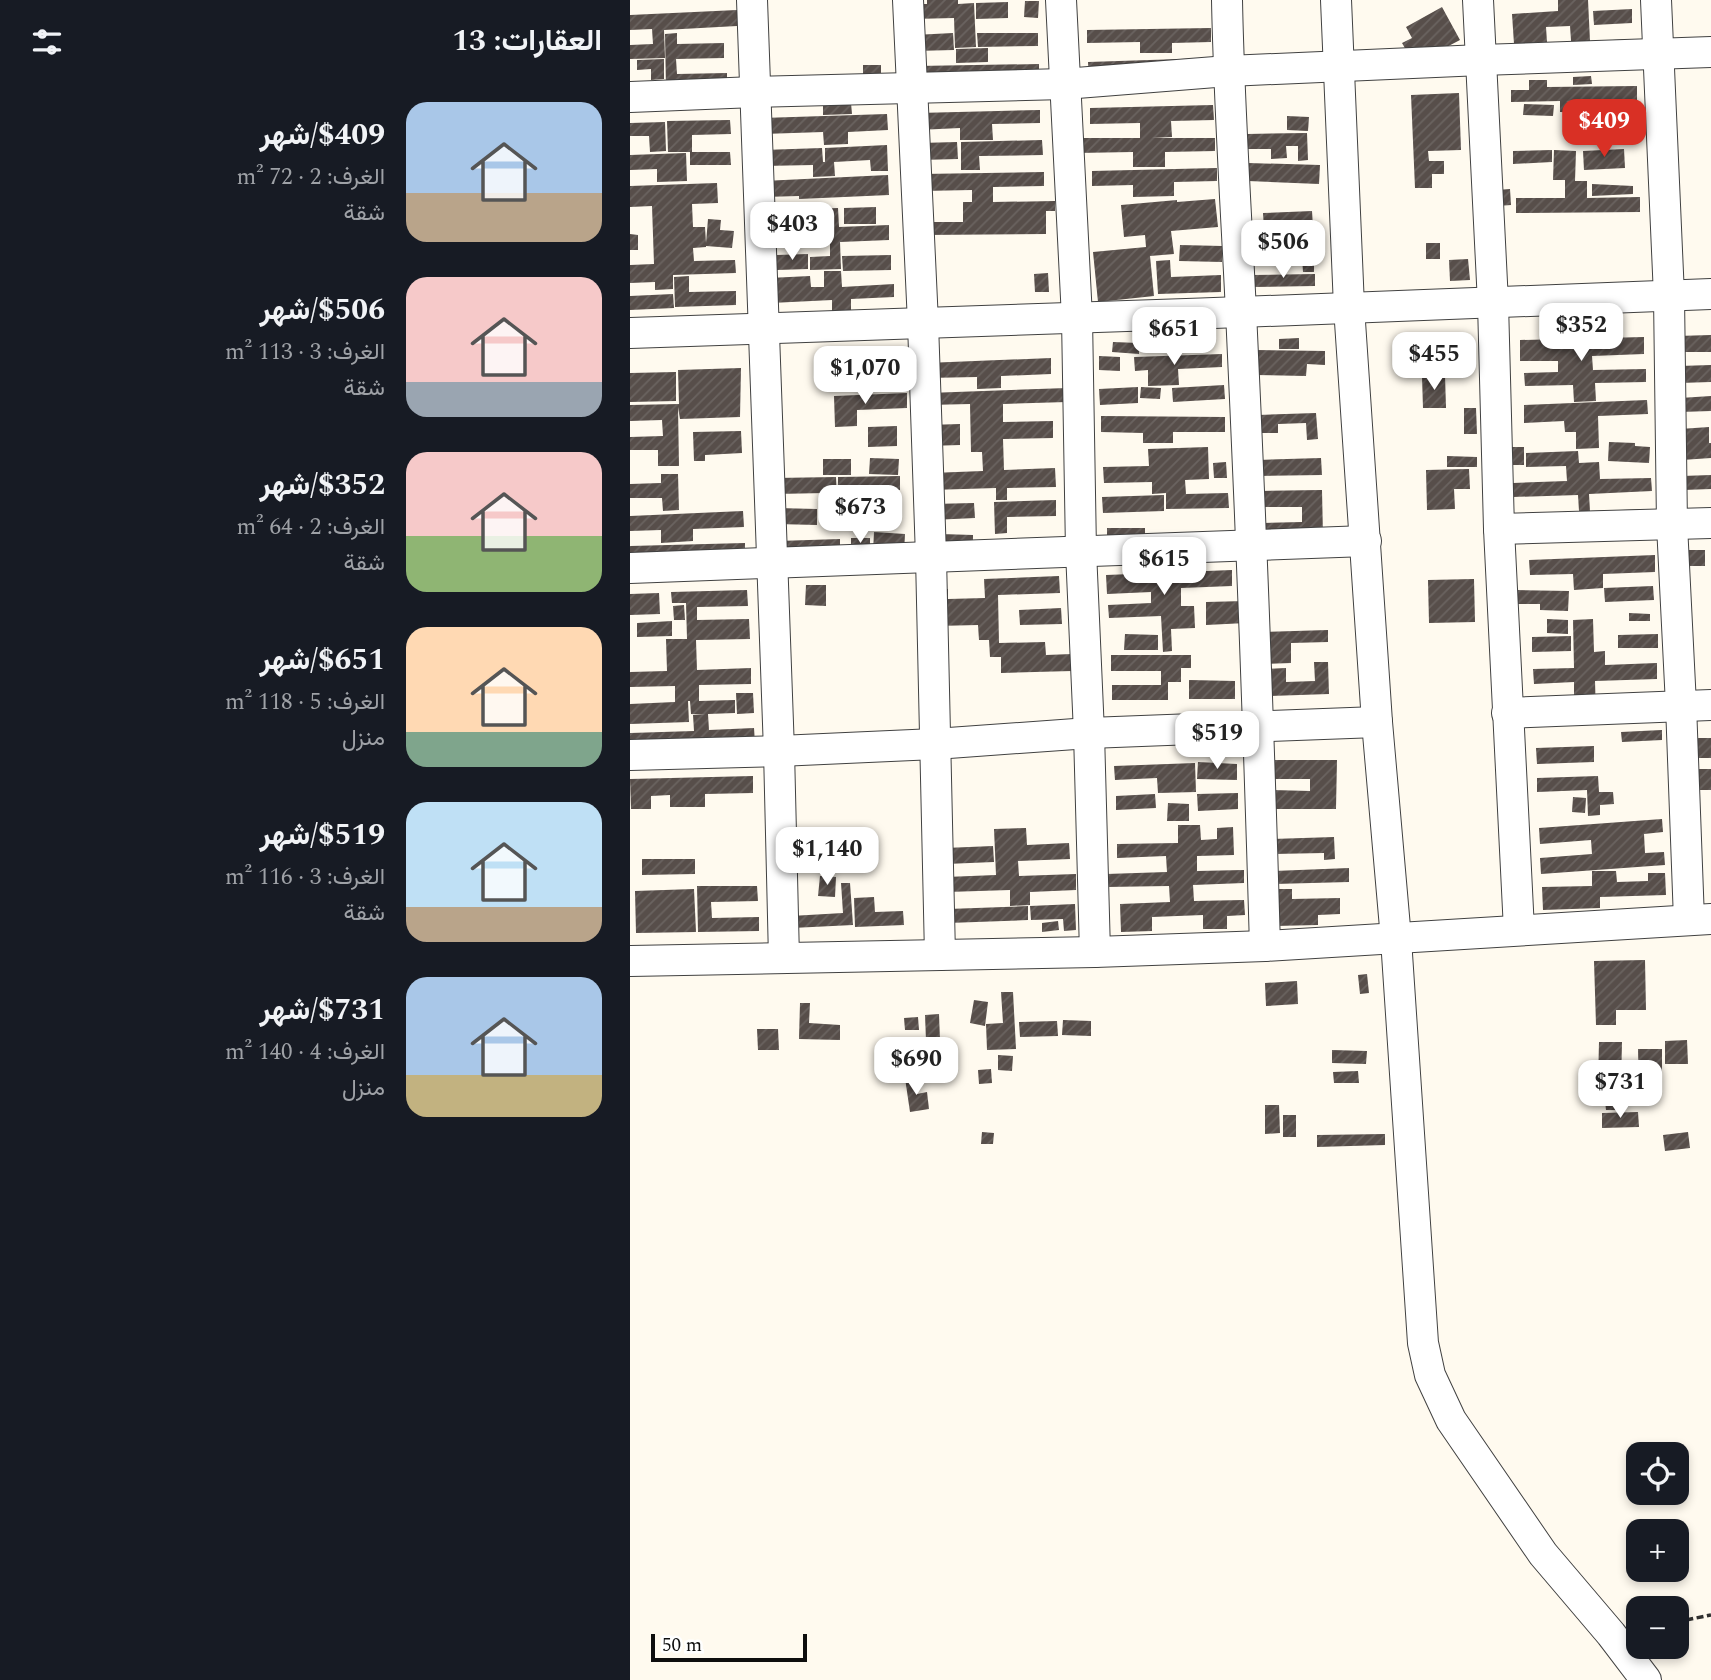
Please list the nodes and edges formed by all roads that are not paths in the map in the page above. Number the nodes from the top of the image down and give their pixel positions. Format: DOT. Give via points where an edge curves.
graph roads {
  1 [pos="752,0"];
  2 [pos="908,0"];
  3 [pos="1061,0"];
  4 [pos="1227,0"];
  5 [pos="1336,0"];
  6 [pos="1478,0"];
  7 [pos="1656,0"];
  8 [pos="1711,52"];
  9 [pos="1658,54"];
  10 [pos="1481,60"];
  11 [pos="1338,66"];
  12 [pos="1228,71"];
  13 [pos="1064,83"];
  14 [pos="912,88"];
  15 [pos="755,92"];
  16 [pos="630,97"];
  17 [pos="1711,294"];
  18 [pos="1669,296"];
  19 [pos="1493,303"];
  20 [pos="1349,307"];
  21 [pos="1241,312"];
  22 [pos="1077,318"];
  23 [pos="923,323"];
  24 [pos="764,328"];
  25 [pos="630,333"];
  26 [pos="1711,523"];
  27 [pos="1672,525"];
  28 [pos="1499,529"];
  29 [pos="1366,541"];
  30 [pos="1251,545"];
  31 [pos="1081,551"];
  32 [pos="931,558"];
  33 [pos="772,562"];
  34 [pos="630,568"];
  35 [pos="1681,705"];
  36 [pos="1711,705"];
  37 [pos="1507,713"];
  38 [pos="1377,722"];
  39 [pos="1259,727"];
  40 [pos="1089,733"];
  41 [pos="935,744"];
  42 [pos="779,751"];
  43 [pos="630,755"];
  44 [pos="1700,920"];
  45 [pos="1519,930"];
  46 [pos="1396,939"];
  47 [pos="1265,946"];
  48 [pos="1095,952"];
  49 [pos="940,955"];
  50 [pos="784,958"];
  51 [pos="630,961"];
  52 [pos="1646,1680"];
  1 -- 15 [label="street"];
  2 -- 14 [label="street"];
  3 -- 13 [label="street"];
  4 -- 12 [label="street"];
  5 -- 11 [label="street"];
  6 -- 10 [label="street"];
  7 -- 9 [label="street"];
  8 -- 9 [label="street"];
  9 -- 10 [label="street"];
  9 -- 18 [label="street"];
  10 -- 11 [label="street"];
  10 -- 19 [label="street"];
  11 -- 12 [label="street"];
  11 -- 20 [label="street"];
  12 -- 13 [label="street"];
  12 -- 21 [label="street"];
  13 -- 14 [label="street"];
  13 -- 22 [label="street"];
  14 -- 15 [label="street"];
  14 -- 23 [label="street"];
  15 -- 16 [label="street"];
  15 -- 24 [label="street"];
  17 -- 18 [label="street"];
  18 -- 19 [label="street"];
  18 -- 27 [label="street"];
  19 -- 20 [label="street"];
  19 -- 28 [label="street"];
  20 -- 21 [label="street"];
  20 -- 29 [label="street"];
  21 -- 22 [label="street"];
  21 -- 30 [label="street"];
  22 -- 23 [label="street"];
  22 -- 31 [label="street"];
  23 -- 24 [label="street"];
  23 -- 32 [label="street"];
  24 -- 25 [label="street"];
  24 -- 33 [label="street"];
  26 -- 27 [label="street"];
  27 -- 28 [label="street"];
  27 -- 35 [label="street"];
  28 -- 37 [label="street"];
  29 -- 30 [label="street"];
  29 -- 38 [label="street"];
  30 -- 31 [label="street"];
  30 -- 39 [label="street"];
  31 -- 32 [label="street"];
  31 -- 40 [label="street"];
  32 -- 33 [label="street"];
  32 -- 41 [label="street"];
  33 -- 34 [label="street"];
  33 -- 42 [label="street"];
  35 -- 36 [label="street"];
  35 -- 37 [label="street"];
  35 -- 44 [label="street"];
  37 -- 45 [label="street"];
  38 -- 39 [label="street"];
  38 -- 46 [label="street"];
  39 -- 40 [label="street"];
  39 -- 47 [label="street"];
  40 -- 41 [label="street"];
  40 -- 48 [label="street"];
  41 -- 42 [label="street"];
  41 -- 49 [label="street"];
  42 -- 43 [label="street"];
  42 -- 50 [label="street"];
  44 -- 45 [label="street"];
  45 -- 46 [label="street"];
  46 -- 47 [label="street"];
  46 -- 52 [label="street" via="1423,1343 1430,1375 1451,1420 1543,1554"];
  47 -- 48 [label="street"];
  48 -- 49 [label="street"];
  49 -- 50 [label="street"];
  50 -- 51 [label="street"];
}
